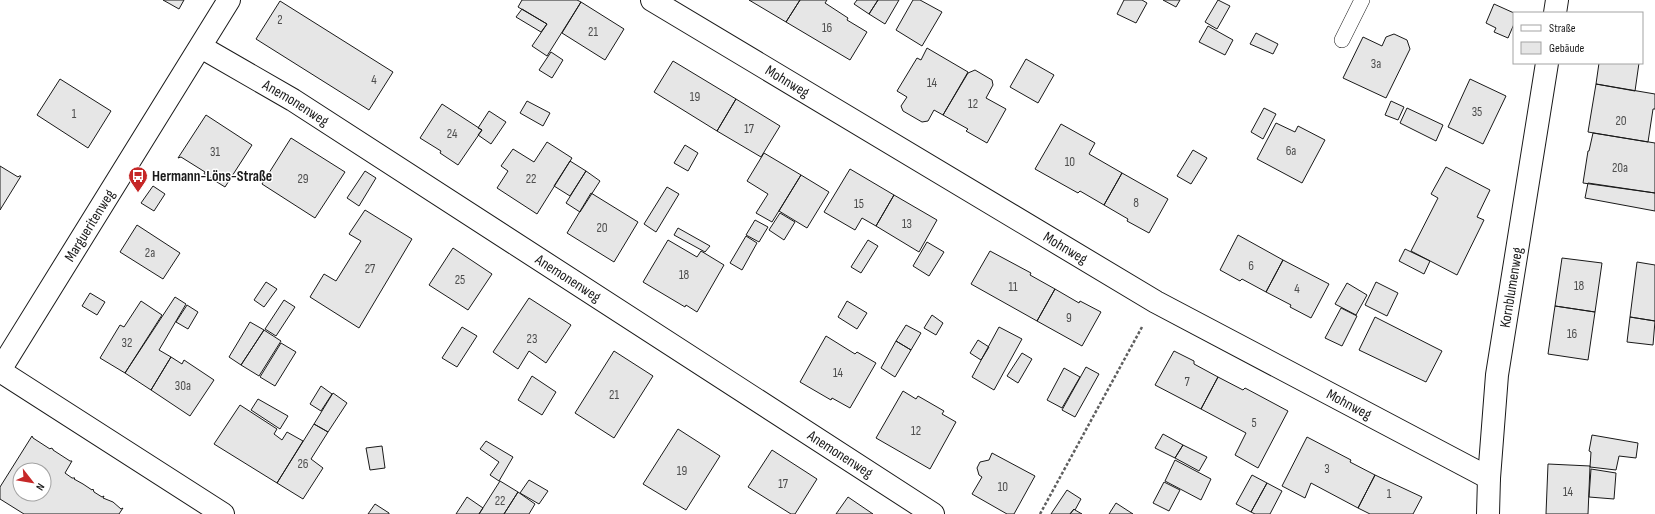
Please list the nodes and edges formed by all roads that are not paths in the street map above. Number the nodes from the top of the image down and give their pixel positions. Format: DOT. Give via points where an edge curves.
graph roads {
  1 [pos="229,0"];
  2 [pos="652,0"];
  3 [pos="1362,0"];
  4 [pos="1557,0"];
  5 [pos="1555,12"];
  6 [pos="1342,40"];
  7 [pos="201,46"];
  8 [pos="1548,64"];
  9 [pos="0,370"];
  10 [pos="1489,478"];
  11 [pos="223,514"];
  12 [pos="934,514"];
  13 [pos="1488,514"];
  1 -- 7 [label="street, Margueritenweg"];
  2 -- 10 [label="street, Mohnweg" via="1156,302"];
  3 -- 6 [label="lane"];
  4 -- 5 [label="street"];
  7 -- 9 [label="street, Margueritenweg"];
  7 -- 12 [label="street, Anemonenweg" via="293,100"];
  8 -- 10 [label="street, Kornblumenweg" via="1497,375"];
  9 -- 11 [label="street"];
  10 -- 13 [label="street, Kornblumenweg"];
}
